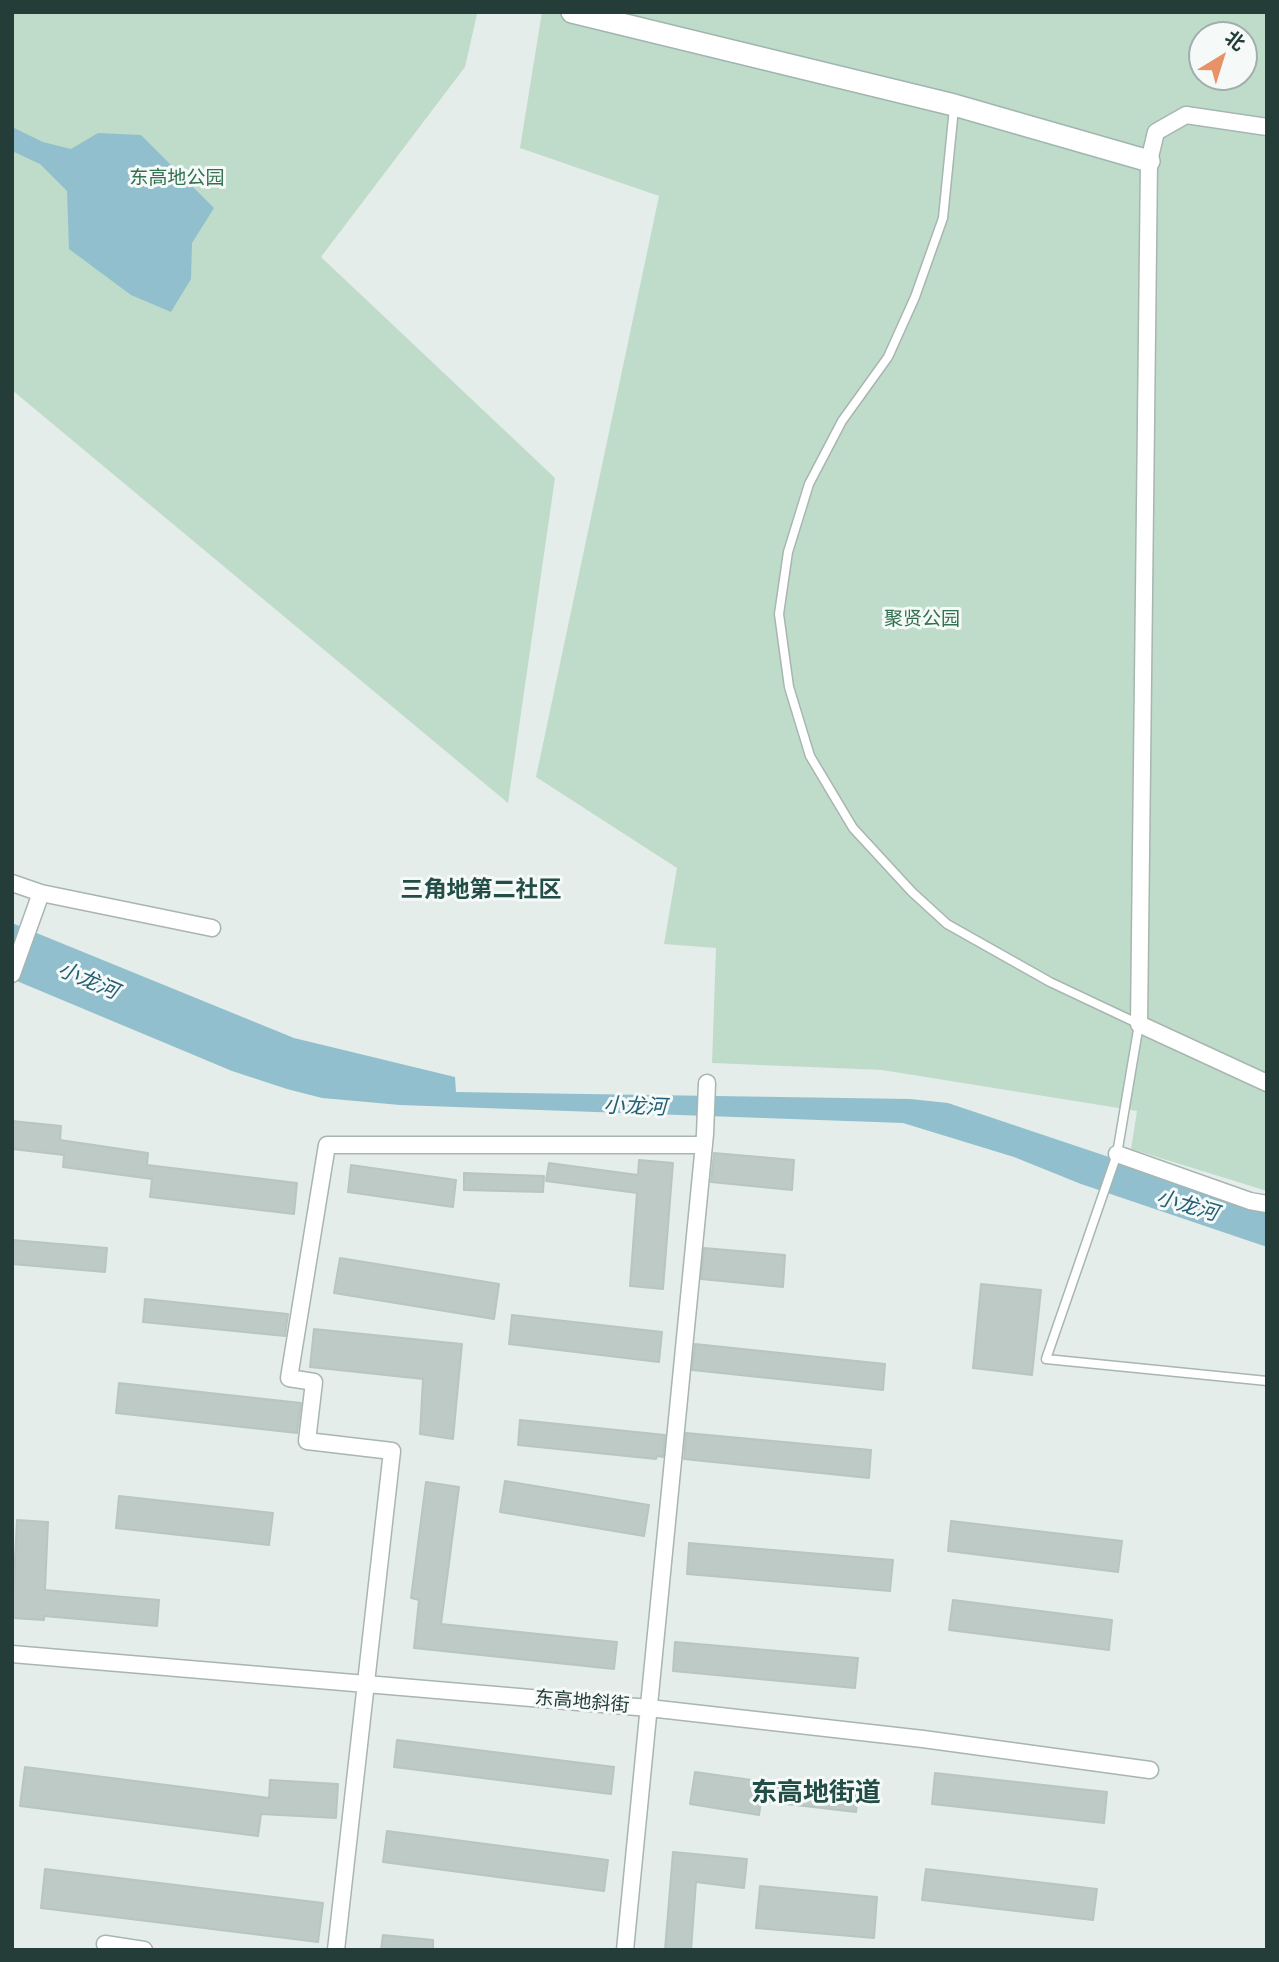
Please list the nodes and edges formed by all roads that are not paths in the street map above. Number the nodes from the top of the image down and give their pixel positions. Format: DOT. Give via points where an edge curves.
graph roads {
  1 [pos="572,12"];
  2 [pos="954,105"];
  3 [pos="1267,127"];
  4 [pos="1149,161"];
  5 [pos="12,883"];
  6 [pos="41,893"];
  7 [pos="212,928"];
  8 [pos="12,974"];
  9 [pos="1139,1024"];
  10 [pos="707,1083"];
  11 [pos="1267,1083"];
  12 [pos="704,1140"];
  13 [pos="1117,1154"];
  14 [pos="1267,1204"];
  15 [pos="1267,1381"];
  16 [pos="12,1654"];
  17 [pos="366,1685"];
  18 [pos="649,1708"];
  19 [pos="1150,1770"];
  20 [pos="105,1944"];
  21 [pos="144,1950"];
  22 [pos="337,1950"];
  23 [pos="625,1950"];
  1 -- 2 [label="street"];
  2 -- 4 [label="street"];
  2 -- 9 [label="lane" via="943,218 915,298 888,356 842,421 809,484 788,552 779,614 789,687 810,756 853,828 912,892 947,924 1050,982"];
  3 -- 4 [label="street" via="1186,116 1156,132"];
  4 -- 9 [label="street"];
  5 -- 6 [label="street"];
  6 -- 7 [label="street"];
  6 -- 8 [label="street"];
  9 -- 11 [label="street"];
  9 -- 13 [label="lane"];
  10 -- 12 [label="street"];
  12 -- 17 [label="street" via="327,1145 289,1378 314,1382 307,1441 391,1451"];
  12 -- 18 [label="street"];
  13 -- 14 [label="street"];
  13 -- 15 [label="lane" via="1046,1359"];
  16 -- 17 [label="street, 东高地斜街"];
  17 -- 18 [label="street, 东高地斜街"];
  17 -- 22 [label="street"];
  18 -- 19 [label="street, 东高地斜街"];
  18 -- 23 [label="street"];
  20 -- 21 [label="street"];
}
